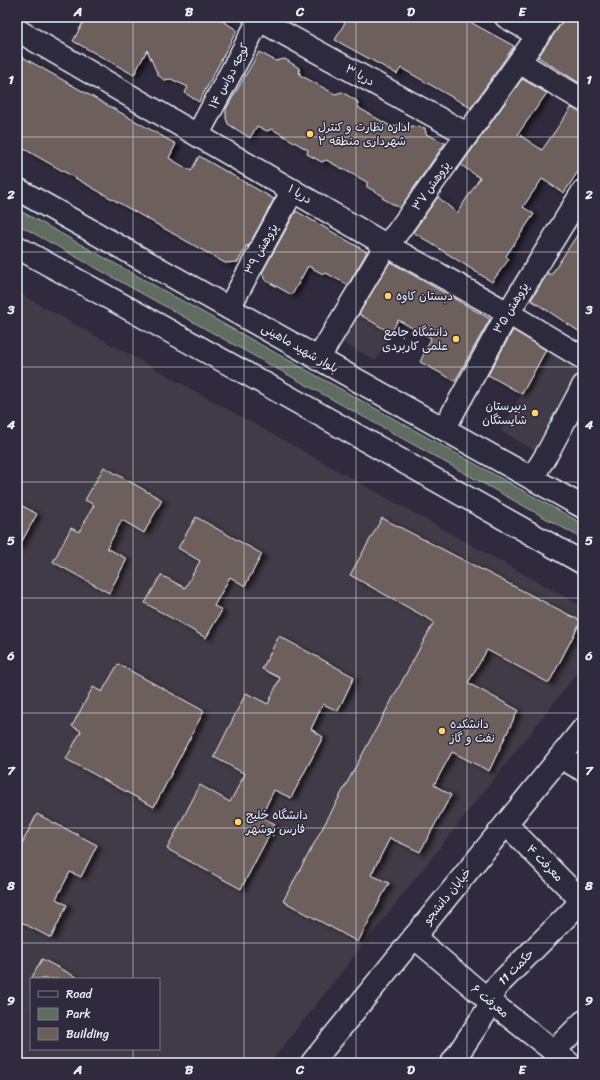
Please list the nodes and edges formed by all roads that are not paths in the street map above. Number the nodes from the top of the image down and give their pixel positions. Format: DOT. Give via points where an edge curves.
graph roads {
  1 [pos="506,17"];
  2 [pos="551,17"];
  3 [pos="257,18"];
  4 [pos="17,30"];
  5 [pos="538,35"];
  6 [pos="519,62"];
  7 [pos="583,100"];
  8 [pos="198,134"];
  9 [pos="467,134"];
  10 [pos="17,189"];
  11 [pos="293,190"];
  12 [pos="583,191"];
  13 [pos="386,245"];
  14 [pos="17,247"];
  15 [pos="229,308"];
  16 [pos="508,313"];
  17 [pos="583,358"];
  18 [pos="318,359"];
  19 [pos="583,386"];
  20 [pos="444,429"];
  21 [pos="532,478"];
  22 [pos="583,507"];
  23 [pos="583,564"];
  24 [pos="583,729"];
  25 [pos="560,757"];
  26 [pos="583,770"];
  27 [pos="506,824"];
  28 [pos="582,902"];
  29 [pos="414,937"];
  30 [pos="492,1003"];
  31 [pos="583,1022"];
  32 [pos="562,1057"];
  33 [pos="312,1063"];
  34 [pos="452,1063"];
  1 -- 5 [label="street"];
  2 -- 5 [label="street, پژوهش ۳۷"];
  3 -- 8 [label="street, کوچه دواس ۱۴"];
  3 -- 9 [label="street, دریا ۳"];
  4 -- 8 [label="street, دریا ۱"];
  5 -- 6 [label="street, پژوهش ۳۷"];
  6 -- 7 [label="street"];
  6 -- 9 [label="street, پژوهش ۳۷"];
  8 -- 11 [label="street, دریا ۱"];
  9 -- 13 [label="street, پژوهش ۳۷"];
  10 -- 15 [label="street, بلوار شهید ماهینی"];
  11 -- 13 [label="street, دریا ۱"];
  11 -- 15 [label="street, پژوهش ۳۹"];
  12 -- 16 [label="street, پژوهش ۳۵"];
  13 -- 16 [label="street, دریا ۱"];
  13 -- 18 [label="street, پژوهش ۳۷"];
  14 -- 23 [label="street"];
  15 -- 18 [label="street, بلوار شهید ماهینی"];
  16 -- 17 [label="street, دریا ۱"];
  16 -- 20 [label="street, پژوهش ۳۵"];
  18 -- 20 [label="street, بلوار شهید ماهینی"];
  19 -- 21 [label="street"];
  20 -- 21 [label="street, بلوار شهید ماهینی"];
  21 -- 22 [label="street, بلوار شهید ماهینی"];
  24 -- 25 [label="street, خیابان دانشجو"];
  25 -- 26 [label="street"];
  25 -- 27 [label="street, خیابان دانشجو"];
  27 -- 28 [label="street, معرفت ۴"];
  27 -- 29 [label="street, خیابان دانشجو"];
  28 -- 30 [label="street, حکمت 11" via="494,988"];
  29 -- 30 [label="street, معرفت ۶"];
  29 -- 33 [label="street, خیابان دانشجو"];
  30 -- 32 [label="street, معرفت ۶"];
  30 -- 34 [label="street, حکمت 11"];
  31 -- 32 [label="street"];
}
